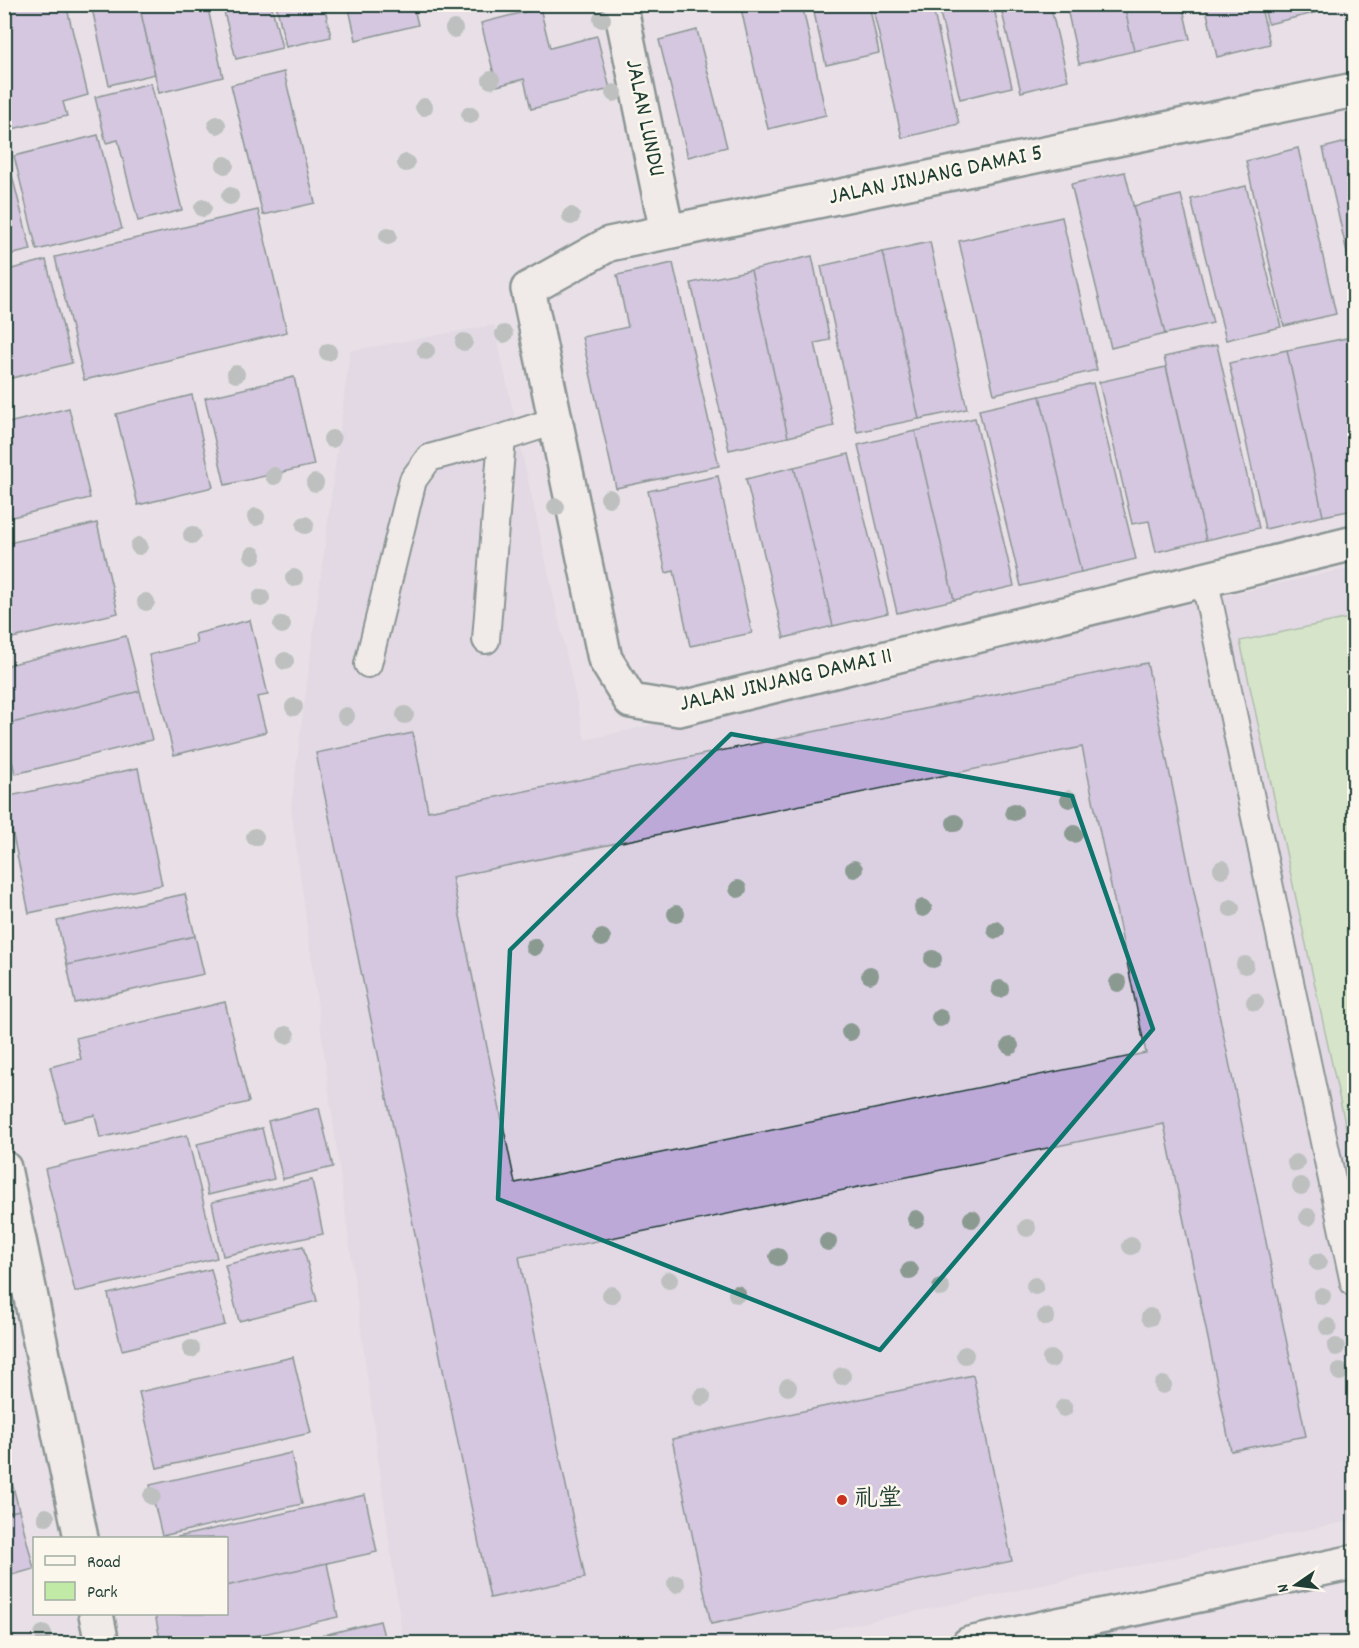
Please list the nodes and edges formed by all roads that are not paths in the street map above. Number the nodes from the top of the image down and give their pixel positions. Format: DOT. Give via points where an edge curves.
graph roads {
  1 [pos="620,4"];
  2 [pos="1354,90"];
  3 [pos="667,232"];
  4 [pos="528,289"];
  5 [pos="555,421"];
  6 [pos="502,438"];
  7 [pos="1354,543"];
  8 [pos="1203,580"];
  9 [pos="486,640"];
  10 [pos="368,664"];
  11 [pos="4,1168"];
  12 [pos="1354,1284"];
  13 [pos="81,1537"];
  14 [pos="1354,1562"];
  15 [pos="96,1615"];
  16 [pos="102,1644"];
  17 [pos="969,1644"];
  1 -- 3 [label="street, JALAN LUNDU"];
  2 -- 3 [label="street, JALAN JINJANG DAMAI 5"];
  3 -- 4 [label="street, JALAN JINJANG DAMAI 5" via="609,244"];
  4 -- 5 [label="street, JALAN JINJANG DAMAI 11"];
  5 -- 6 [label="lane"];
  5 -- 8 [label="street, JALAN JINJANG DAMAI 11" via="604,659 631,701 679,709"];
  6 -- 9 [label="lane"];
  6 -- 10 [label="lane" via="429,458 413,480"];
  7 -- 8 [label="street, JALAN JINJANG DAMAI 11"];
  8 -- 12 [label="lane"];
  11 -- 13 [label="street"];
  14 -- 17 [label="street"];
  15 -- 16 [label="street"];
}
